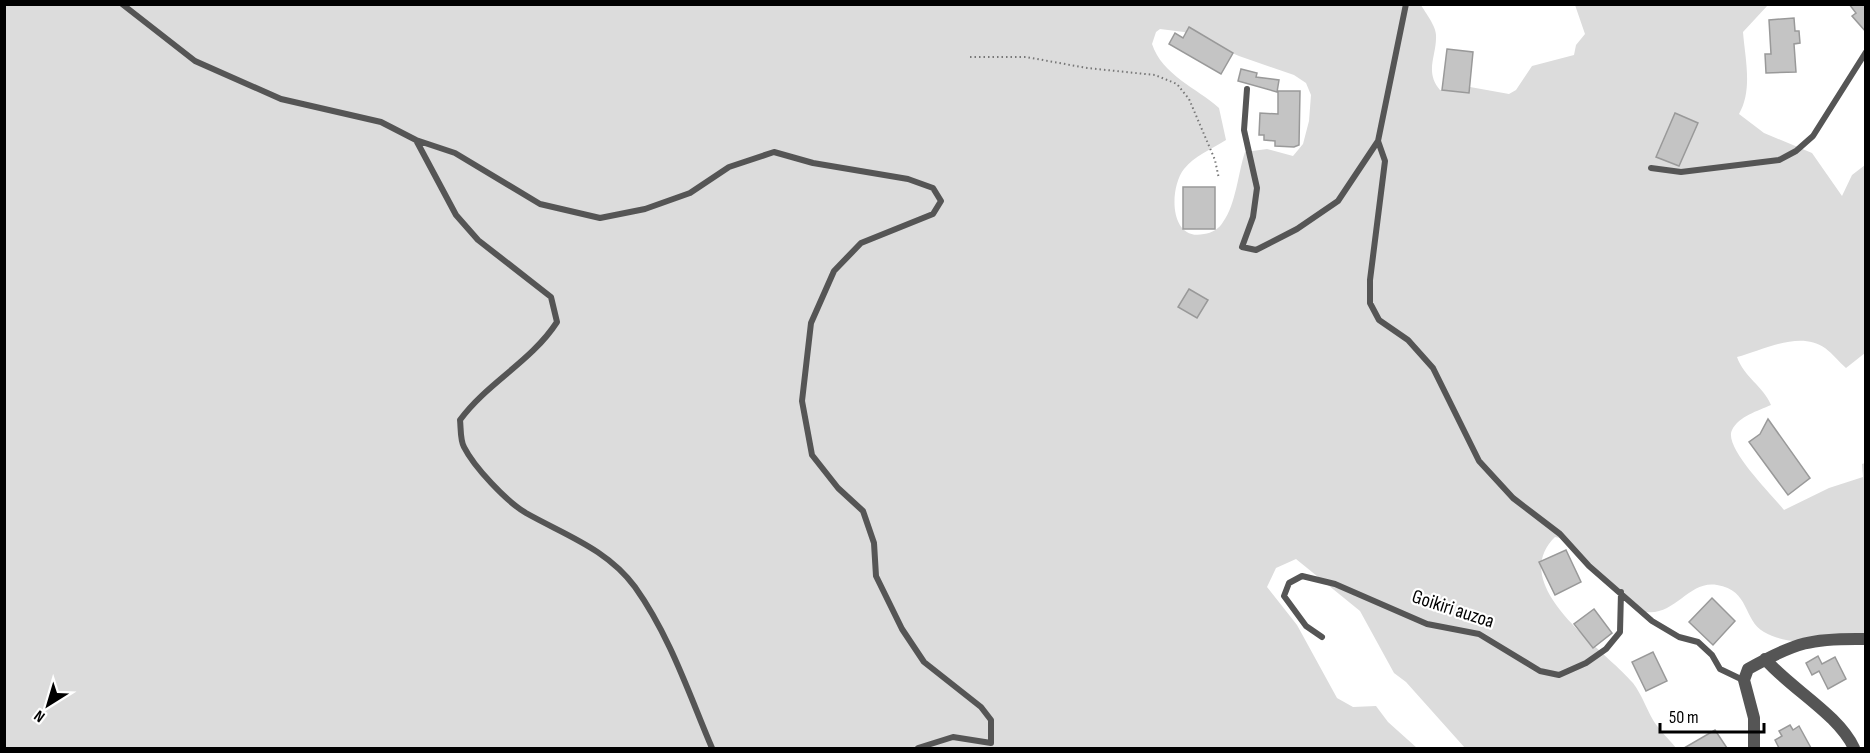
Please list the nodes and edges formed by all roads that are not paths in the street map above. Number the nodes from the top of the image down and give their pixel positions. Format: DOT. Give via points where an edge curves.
graph roads {
  1 [pos="122,4"];
  2 [pos="1406,4"];
  3 [pos="1866,52"];
  4 [pos="1247,90"];
  5 [pos="416,140"];
  6 [pos="1378,141"];
  7 [pos="1651,168"];
  8 [pos="1621,592"];
  9 [pos="1322,637"];
  10 [pos="1866,639"];
  11 [pos="1765,660"];
  12 [pos="1744,680"];
  13 [pos="711,748"];
  14 [pos="918,748"];
  15 [pos="1754,748"];
  16 [pos="1854,748"];
  1 -- 5 [label="lane" via="195,61 281,99 381,122"];
  2 -- 6 [label="lane"];
  3 -- 7 [label="lane" via="1813,136 1788,156 1681,172"];
  4 -- 6 [label="lane" via="1244,130 1257,188 1253,217 1242,247 1256,250 1297,229 1338,201"];
  5 -- 13 [label="lane" via="456,215 478,240 551,297 557,322 538,349 467,410 460,420 463,446 493,484 525,512 574,536 600,554 634,587 672,650"];
  5 -- 14 [label="lane" via="455,153 540,204 600,218 645,209 690,193 729,168 774,152 813,163 908,179 933,188 941,201 933,214 861,243 834,270 811,323 802,401 812,455 863,511 874,543 876,576 902,630 924,662 981,707 991,720 991,743 953,737"];
  6 -- 8 [label="lane" via="1385,161 1370,303 1379,320 1408,340 1433,368 1479,460 1513,498 1560,534 1588,566"];
  8 -- 9 [label="lane, Goikiri auzoa" via="1620,632 1606,649 1559,675 1540,671 1479,634 1427,624 1335,584 1302,576 1289,584 1284,596 1306,626"];
  8 -- 12 [label="lane" via="1652,621 1678,637 1698,642 1720,669"];
  10 -- 11 [label="street" via="1802,642"];
  11 -- 12 [label="street" via="1748,669"];
  11 -- 16 [label="street" via="1847,733"];
  12 -- 15 [label="street" via="1754,718"];
}
